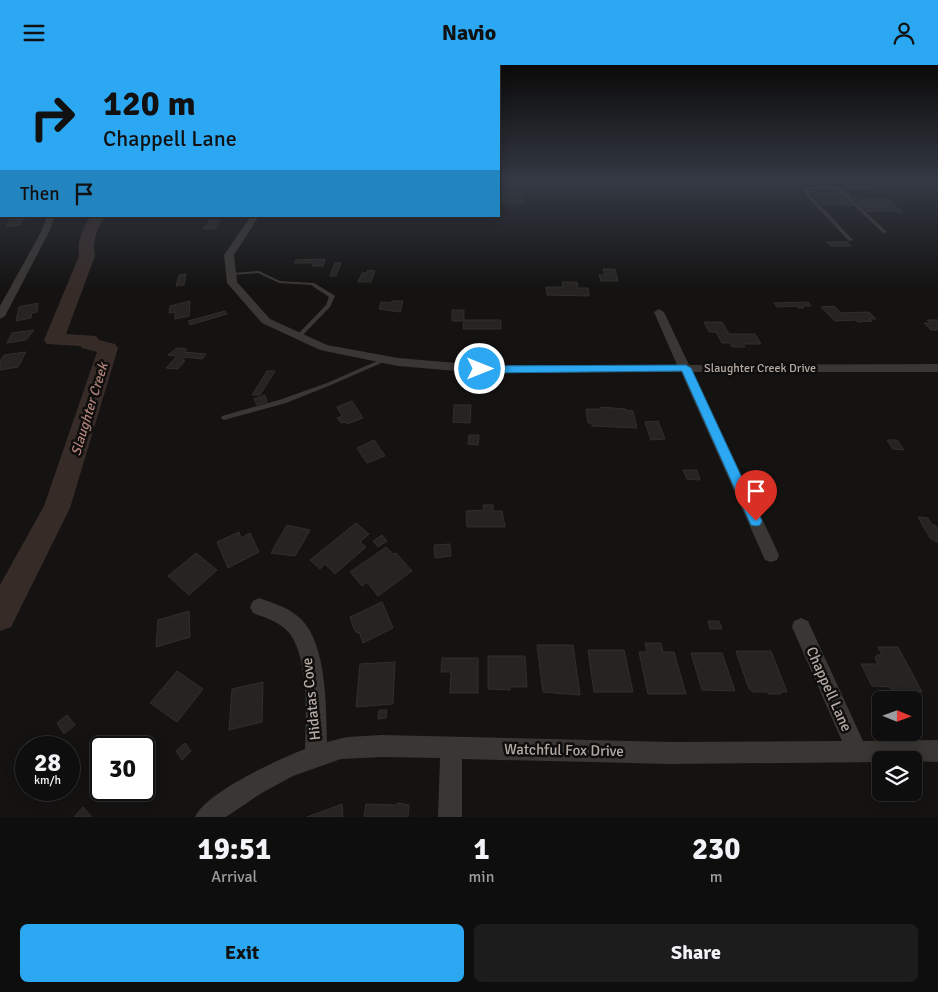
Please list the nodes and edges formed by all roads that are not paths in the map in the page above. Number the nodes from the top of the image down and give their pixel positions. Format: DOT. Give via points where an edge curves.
graph roads {
  1 [pos="51,217"];
  2 [pos="254,217"];
  3 [pos="830,217"];
  4 [pos="869,217"];
  5 [pos="885,232"];
  6 [pos="851,240"];
  7 [pos="231,274"];
  8 [pos="659,311"];
  9 [pos="2,312"];
  10 [pos="299,336"];
  11 [pos="384,360"];
  12 [pos="686,368"];
  13 [pos="938,368"];
  14 [pos="224,418"];
  15 [pos="771,555"];
  16 [pos="259,607"];
  17 [pos="801,627"];
  18 [pos="451,747"];
  19 [pos="857,751"];
  20 [pos="938,751"];
  21 [pos="316,757"];
  22 [pos="207,817"];
  23 [pos="450,817"];
  1 -- 9 [label="street"];
  2 -- 7 [label="street" via="229,255"];
  3 -- 6 [label="lane"];
  4 -- 5 [label="lane"];
  7 -- 10 [label="street, Slaughter Creek Drive" via="232,283 266,321"];
  7 -- 10 [label="lane" via="259,272 279,282 312,283 329,293 332,296 328,306"];
  8 -- 12 [label="street"];
  10 -- 11 [label="street, Slaughter Creek Drive" via="324,348"];
  11 -- 12 [label="street, Slaughter Creek Drive" via="480,369"];
  11 -- 14 [label="lane" via="329,385"];
  12 -- 13 [label="street, Slaughter Creek Drive"];
  12 -- 15 [label="street"];
  16 -- 21 [label="street, Hidatas Cove" via="280,614 296,627 302,637 310,663"];
  17 -- 19 [label="street, Chappell Lane"];
  18 -- 19 [label="street, Watchful Fox Drive" via="671,753"];
  18 -- 21 [label="street, Watchful Fox Drive" via="382,746 342,749"];
  18 -- 23 [label="street"];
  19 -- 20 [label="street, Watchful Fox Drive"];
  21 -- 22 [label="street, Watchful Fox Drive" via="252,785"];
}
